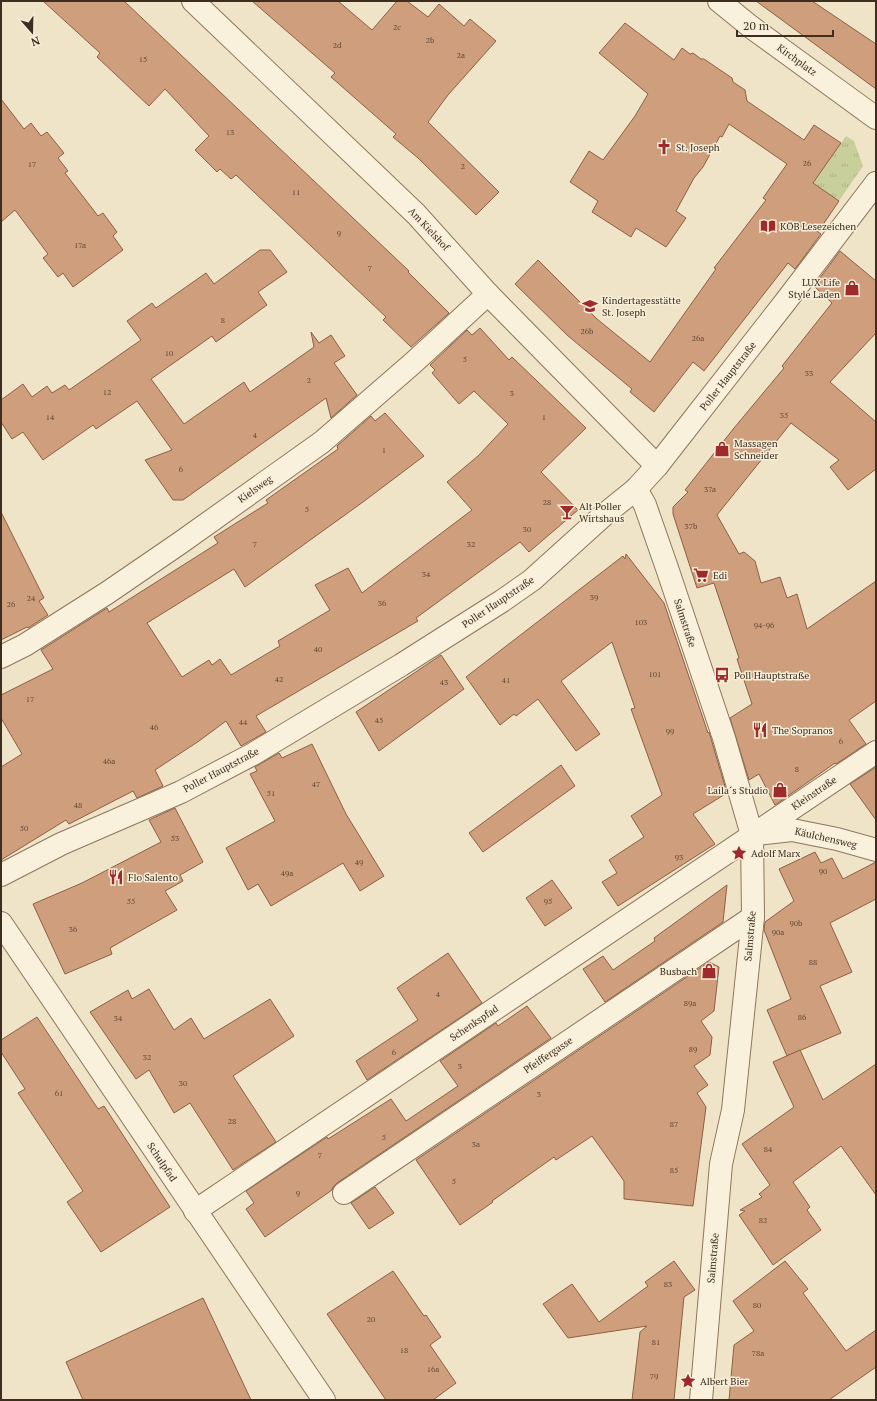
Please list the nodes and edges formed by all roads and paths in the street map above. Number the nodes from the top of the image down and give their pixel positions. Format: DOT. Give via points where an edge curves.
graph roads {
  1 [pos="193,1"];
  2 [pos="719,1"];
  3 [pos="876,118"];
  4 [pos="876,183"];
  5 [pos="488,294"];
  6 [pos="657,466"];
  7 [pos="636,488"];
  8 [pos="1,657"];
  9 [pos="876,752"];
  10 [pos="752,834"];
  11 [pos="876,850"];
  12 [pos="1,875"];
  13 [pos="753,917"];
  14 [pos="1,923"];
  15 [pos="344,1193"];
  16 [pos="195,1211"];
  17 [pos="324,1400"];
  18 [pos="701,1400"];
  1 -- 5 [label="street, Am Kielshof" via="416,214"];
  2 -- 3 [label="street, Kirchplatz"];
  4 -- 6 [label="street, Poller Hauptstraße"];
  5 -- 6 [label="street, Am Kielshof"];
  5 -- 8 [label="street, Kielsweg" via="322,442 107,593 25,645"];
  6 -- 7 [label="street, Poller Hauptstraße"];
  7 -- 10 [label="street, Salmstraße" via="645,505 724,738"];
  7 -- 12 [label="street, Poller Hauptstraße" via="532,580 401,665 253,754 181,792 61,844"];
  9 -- 10 [label="street, Kleinstraße"];
  10 -- 11 [label="street, Käulchensweg" via="792,830"];
  10 -- 13 [label="street, Salmstraße"];
  10 -- 16 [label="street, Schenkspfad"];
  13 -- 15 [label="street, Pfeiffergasse"];
  13 -- 18 [label="street, Salmstraße" via="736,1087 721,1164"];
  14 -- 16 [label="street, Schulpfad"];
  16 -- 17 [label="street, Schulpfad"];
}
